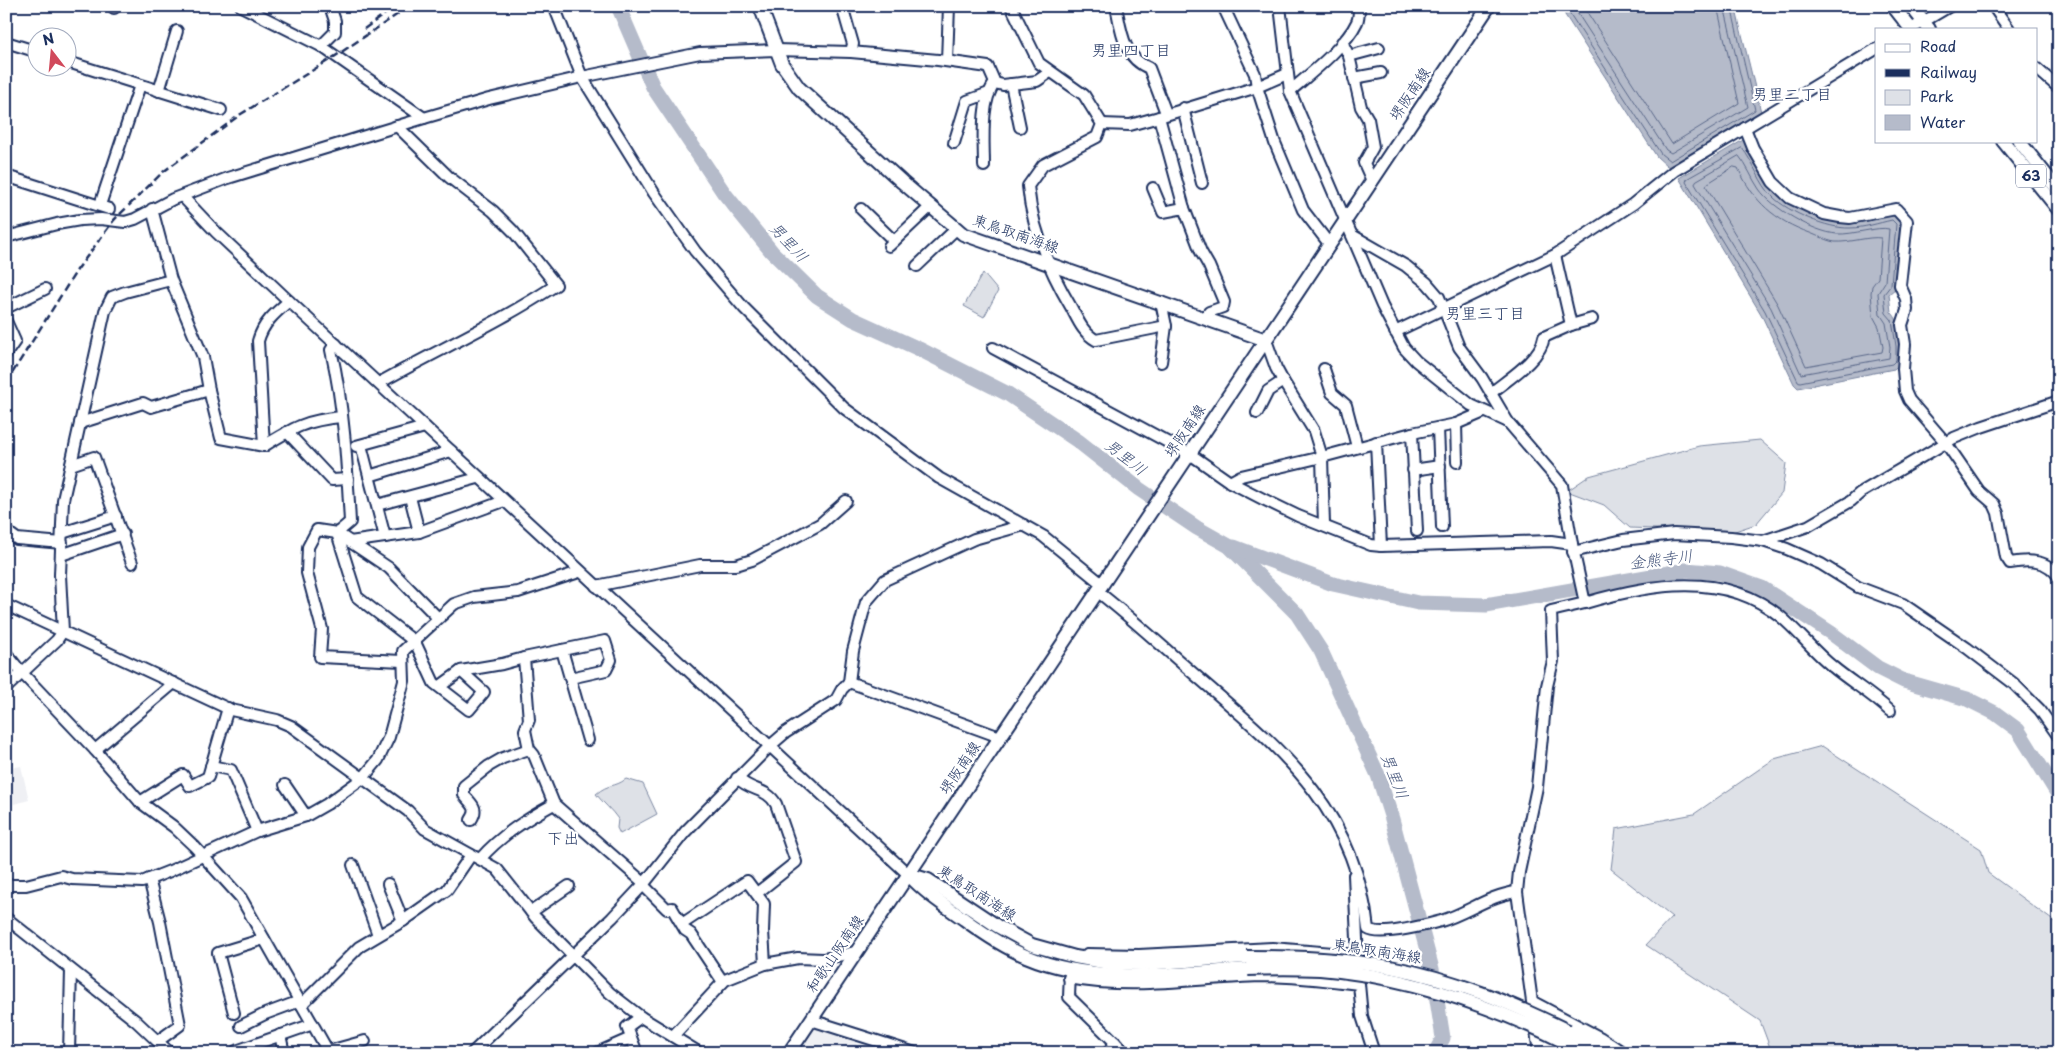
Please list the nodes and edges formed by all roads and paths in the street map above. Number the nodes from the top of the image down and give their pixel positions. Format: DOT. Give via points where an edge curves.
graph roads {
  1 [pos="241,6"];
  2 [pos="330,6"];
  3 [pos="554,6"];
  4 [pos="760,6"];
  5 [pos="842,6"];
  6 [pos="949,6"];
  7 [pos="1010,6"];
  8 [pos="1116,6"];
  9 [pos="1223,6"];
  10 [pos="1280,6"];
  11 [pos="1359,6"];
  12 [pos="1489,6"];
  13 [pos="1893,6"];
  14 [pos="1911,6"];
  15 [pos="1950,6"];
  16 [pos="1993,6"];
  17 [pos="1926,26"];
  18 [pos="1910,28"];
  19 [pos="2008,28"];
  20 [pos="177,31"];
  21 [pos="6,42"];
  22 [pos="1342,42"];
  23 [pos="321,46"];
  24 [pos="1379,48"];
  25 [pos="28,49"];
  26 [pos="776,50"];
  27 [pos="1875,51"];
  28 [pos="851,52"];
  29 [pos="1349,56"];
  30 [pos="947,60"];
  31 [pos="78,65"];
  32 [pos="2038,70"];
  33 [pos="1050,72"];
  34 [pos="1381,73"];
  35 [pos="1287,74"];
  36 [pos="582,76"];
  37 [pos="1354,78"];
  38 [pos="996,83"];
  39 [pos="140,84"];
  40 [pos="1011,84"];
  41 [pos="1257,87"];
  42 [pos="2059,88"];
  43 [pos="159,91"];
  44 [pos="1290,91"];
  45 [pos="989,93"];
  46 [pos="1183,108"];
  47 [pos="221,110"];
  48 [pos="1162,115"];
  49 [pos="424,118"];
  50 [pos="1102,124"];
  51 [pos="397,126"];
  52 [pos="1020,127"];
  53 [pos="1745,128"];
  54 [pos="2004,142"];
  55 [pos="2020,142"];
  56 [pos="954,143"];
  57 [pos="984,166"];
  58 [pos="6,176"];
  59 [pos="1372,181"];
  60 [pos="1202,183"];
  61 [pos="1153,188"];
  62 [pos="2059,191"];
  63 [pos="182,196"];
  64 [pos="931,206"];
  65 [pos="1184,208"];
  66 [pos="152,209"];
  67 [pos="861,209"];
  68 [pos="2059,210"];
  69 [pos="1345,220"];
  70 [pos="956,228"];
  71 [pos="1352,235"];
  72 [pos="6,238"];
  73 [pos="1330,245"];
  74 [pos="1555,255"];
  75 [pos="1047,262"];
  76 [pos="917,266"];
  77 [pos="171,280"];
  78 [pos="45,289"];
  79 [pos="289,301"];
  80 [pos="1161,302"];
  81 [pos="6,308"];
  82 [pos="1444,308"];
  83 [pos="1205,317"];
  84 [pos="1592,319"];
  85 [pos="6,321"];
  86 [pos="1571,324"];
  87 [pos="1166,326"];
  88 [pos="1395,332"];
  89 [pos="1266,340"];
  90 [pos="336,344"];
  91 [pos="993,348"];
  92 [pos="6,354"];
  93 [pos="1161,362"];
  94 [pos="1324,369"];
  95 [pos="1283,381"];
  96 [pos="379,383"];
  97 [pos="209,390"];
  98 [pos="1491,393"];
  99 [pos="2059,401"];
  100 [pos="1484,412"];
  101 [pos="1257,413"];
  102 [pos="341,417"];
  103 [pos="1508,422"];
  104 [pos="80,423"];
  105 [pos="1456,424"];
  106 [pos="425,427"];
  107 [pos="1438,428"];
  108 [pos="288,432"];
  109 [pos="1412,433"];
  110 [pos="1376,442"];
  111 [pos="1946,443"];
  112 [pos="361,445"];
  113 [pos="264,446"];
  114 [pos="346,447"];
  115 [pos="1357,447"];
  116 [pos="451,452"];
  117 [pos="1322,457"];
  118 [pos="1187,458"];
  119 [pos="1457,462"];
  120 [pos="71,465"];
  121 [pos="1440,466"];
  122 [pos="1414,470"];
  123 [pos="369,476"];
  124 [pos="478,478"];
  125 [pos="348,479"];
  126 [pos="1230,482"];
  127 [pos="410,497"];
  128 [pos="504,501"];
  129 [pos="846,501"];
  130 [pos="377,505"];
  131 [pos="116,516"];
  132 [pos="1024,525"];
  133 [pos="1324,525"];
  134 [pos="1442,527"];
  135 [pos="6,530"];
  136 [pos="1417,531"];
  137 [pos="420,532"];
  138 [pos="337,533"];
  139 [pos="123,534"];
  140 [pos="385,537"];
  141 [pos="62,538"];
  142 [pos="1763,541"];
  143 [pos="350,542"];
  144 [pos="1381,546"];
  145 [pos="1573,550"];
  146 [pos="61,555"];
  147 [pos="132,563"];
  148 [pos="579,572"];
  149 [pos="2059,578"];
  150 [pos="1102,584"];
  151 [pos="596,586"];
  152 [pos="1584,600"];
  153 [pos="6,606"];
  154 [pos="438,618"];
  155 [pos="63,631"];
  156 [pos="415,642"];
  157 [pos="562,650"];
  158 [pos="6,653"];
  159 [pos="524,658"];
  160 [pos="402,661"];
  161 [pos="461,671"];
  162 [pos="22,673"];
  163 [pos="570,678"];
  164 [pos="849,682"];
  165 [pos="174,683"];
  166 [pos="440,687"];
  167 [pos="6,688"];
  168 [pos="228,708"];
  169 [pos="1890,710"];
  170 [pos="1000,737"];
  171 [pos="2059,737"];
  172 [pos="588,740"];
  173 [pos="770,746"];
  174 [pos="529,749"];
  175 [pos="95,750"];
  176 [pos="211,766"];
  177 [pos="363,778"];
  178 [pos="737,778"];
  179 [pos="285,785"];
  180 [pos="140,802"];
  181 [pos="554,804"];
  182 [pos="306,816"];
  183 [pos="471,820"];
  184 [pos="256,831"];
  185 [pos="203,856"];
  186 [pos="475,857"];
  187 [pos="353,866"];
  188 [pos="1354,866"];
  189 [pos="908,874"];
  190 [pos="149,880"];
  191 [pos="388,884"];
  192 [pos="644,884"];
  193 [pos="6,885"];
  194 [pos="569,886"];
  195 [pos="757,892"];
  196 [pos="1517,892"];
  197 [pos="531,912"];
  198 [pos="6,918"];
  199 [pos="403,921"];
  200 [pos="682,924"];
  201 [pos="378,935"];
  202 [pos="264,939"];
  203 [pos="856,952"];
  204 [pos="1056,952"];
  205 [pos="574,955"];
  206 [pos="1357,955"];
  207 [pos="1247,963"];
  208 [pos="765,964"];
  209 [pos="71,970"];
  210 [pos="1070,974"];
  211 [pos="723,982"];
  212 [pos="1359,984"];
  213 [pos="1533,1002"];
  214 [pos="301,1003"];
  215 [pos="234,1013"];
  216 [pos="641,1017"];
  217 [pos="811,1020"];
  218 [pos="313,1024"];
  219 [pos="241,1026"];
  220 [pos="280,1035"];
  221 [pos="673,1036"];
  222 [pos="631,1038"];
  223 [pos="1537,1039"];
  224 [pos="158,1041"];
  225 [pos="1565,1041"];
  226 [pos="1115,1042"];
  227 [pos="329,1052"];
  228 [pos="69,1053"];
  229 [pos="170,1053"];
  230 [pos="237,1053"];
  231 [pos="284,1053"];
  232 [pos="366,1053"];
  233 [pos="472,1053"];
  234 [pos="596,1053"];
  235 [pos="637,1053"];
  236 [pos="700,1053"];
  237 [pos="789,1053"];
  238 [pos="915,1053"];
  239 [pos="1108,1053"];
  240 [pos="1126,1053"];
  241 [pos="1374,1053"];
  242 [pos="1539,1053"];
  243 [pos="1583,1053"];
  244 [pos="1607,1053"];
  245 [pos="1624,1053"];
  1 -- 23 [label="street"];
  2 -- 23 [label="street" via="335,32"];
  3 -- 36 [label="street"];
  4 -- 26 [label="main road, 東鳥取南海線"];
  5 -- 28 [label="street" via="853,44"];
  6 -- 30 [label="street"];
  7 -- 33 [label="street" via="1039,63"];
  8 -- 48 [label="street" via="1131,56 1138,64 1149,68"];
  9 -- 41 [label="street" via="1255,74"];
  10 -- 35 [label="street"];
  11 -- 22 [label="street" via="1357,22"];
  12 -- 59 [label="main road, 堺阪南線"];
  13 -- 18 [label="main road"];
  14 -- 17 [label="main road"];
  15 -- 17 [label="street"];
  16 -- 19 [label="street"];
  20 -- 43 [label="street"];
  21 -- 25 [label="street"];
  22 -- 29 [label="street"];
  22 -- 44 [label="street"];
  23 -- 49 [label="street"];
  24 -- 29 [label="street"];
  26 -- 28 [label="street"];
  26 -- 36 [label="street" via="700,53"];
  26 -- 64 [label="main road, 東鳥取南海線" via="799,88"];
  27 -- 53 [label="street"];
  28 -- 30 [label="street"];
  29 -- 37 [label="street"];
  30 -- 38 [label="street" via="988,67"];
  31 -- 39 [label="street"];
  32 -- 42 [label="street"];
  33 -- 40 [label="street" via="1037,81"];
  33 -- 50 [label="street" via="1084,95"];
  34 -- 37 [label="street"];
  35 -- 41 [label="street"];
  35 -- 44 [label="street"];
  36 -- 49 [label="street"];
  36 -- 132 [label="street" via="654,193 696,251 744,308 844,408 939,478"];
  37 -- 59 [label="street" via="1361,107 1368,119 1373,147 1364,163"];
  38 -- 40 [label="street"];
  38 -- 45 [label="street"];
  39 -- 43 [label="street"];
  39 -- 58 [label="street" via="105,207"];
  40 -- 52 [label="street"];
  41 -- 46 [label="street"];
  41 -- 73 [label="street" via="1275,143 1303,210"];
  43 -- 47 [label="street"];
  44 -- 69 [label="street"];
  45 -- 56 [label="street" via="967,101"];
  45 -- 57 [label="street" via="984,128"];
  46 -- 48 [label="street"];
  46 -- 60 [label="street"];
  48 -- 50 [label="street" via="1130,124"];
  48 -- 65 [label="street"];
  49 -- 51 [label="street"];
  50 -- 75 [label="street" via="1097,137 1043,165 1028,186 1030,208"];
  51 -- 63 [label="street" via="228,178"];
  51 -- 96 [label="street" via="449,177 479,199 513,231 556,285 516,311"];
  53 -- 74 [label="street" via="1674,171 1633,204"];
  53 -- 111 [label="street" via="1773,182 1790,198 1824,214 1840,217 1896,209 1907,221 1900,285 1906,299 1902,325 1905,391"];
  54 -- 68 [label="main road, 63"];
  55 -- 62 [label="main road, 63"];
  59 -- 69 [label="main road, 堺阪南線"];
  61 -- 65 [label="street" via="1163,212"];
  63 -- 66 [label="street"];
  63 -- 79 [label="street"];
  64 -- 67 [label="street" via="891,243"];
  64 -- 70 [label="main road, 東鳥取南海線"];
  65 -- 83 [label="street" via="1200,252 1224,302 1223,307"];
  66 -- 72 [label="street" via="125,222 80,220"];
  66 -- 77 [label="street"];
  69 -- 71 [label="street"];
  69 -- 73 [label="main road, 堺阪南線"];
  70 -- 75 [label="main road, 東鳥取南海線" via="968,236"];
  70 -- 76 [label="street"];
  71 -- 82 [label="street" via="1406,266 1427,283"];
  71 -- 88 [label="street"];
  73 -- 89 [label="main road, 堺阪南線"];
  74 -- 82 [label="street"];
  74 -- 86 [label="street"];
  75 -- 80 [label="main road, 東鳥取南海線"];
  75 -- 87 [label="street" via="1087,335 1096,340"];
  77 -- 97 [label="street" via="203,357"];
  77 -- 104 [label="street" via="112,297 105,311"];
  78 -- 81 [label="street"];
  79 -- 90 [label="street"];
  79 -- 113 [label="street" via="261,329 258,341"];
  80 -- 83 [label="main road, 東鳥取南海線"];
  80 -- 87 [label="street"];
  82 -- 88 [label="street"];
  82 -- 98 [label="street" via="1459,347"];
  83 -- 89 [label="main road, 東鳥取南海線"];
  84 -- 86 [label="street"];
  85 -- 92 [label="street" via="14,341"];
  86 -- 98 [label="street" via="1544,337 1537,354"];
  87 -- 93 [label="street"];
  88 -- 100 [label="street" via="1416,361"];
  89 -- 95 [label="street"];
  89 -- 118 [label="main road, 堺阪南線"];
  90 -- 96 [label="street"];
  90 -- 102 [label="street" via="331,350 339,382"];
  91 -- 118 [label="street"];
  94 -- 115 [label="street" via="1332,393 1346,405"];
  95 -- 101 [label="street" via="1268,391"];
  95 -- 117 [label="street" via="1314,431"];
  96 -- 106 [label="street"];
  97 -- 104 [label="street" via="151,406 143,403"];
  97 -- 113 [label="street" via="220,438"];
  98 -- 103 [label="street"];
  99 -- 111 [label="street" via="1981,427"];
  100 -- 103 [label="street"];
  100 -- 105 [label="street"];
  102 -- 108 [label="street" via="298,425"];
  102 -- 114 [label="street"];
  103 -- 145 [label="street" via="1562,485"];
  104 -- 120 [label="street"];
  105 -- 107 [label="street"];
  105 -- 119 [label="street"];
  106 -- 112 [label="street"];
  106 -- 116 [label="street"];
  107 -- 109 [label="street"];
  107 -- 121 [label="street"];
  108 -- 113 [label="street"];
  108 -- 125 [label="street" via="332,480"];
  109 -- 110 [label="street"];
  109 -- 122 [label="street"];
  110 -- 115 [label="street"];
  110 -- 144 [label="street"];
  111 -- 142 [label="street" via="1808,526"];
  111 -- 149 [label="street" via="1979,491 1994,504 2010,563 2037,561 2053,570"];
  112 -- 114 [label="street"];
  112 -- 123 [label="street"];
  114 -- 125 [label="street"];
  115 -- 117 [label="street"];
  116 -- 123 [label="street"];
  116 -- 124 [label="street"];
  117 -- 126 [label="street" via="1241,476"];
  117 -- 133 [label="street"];
  118 -- 126 [label="street"];
  118 -- 150 [label="main road, 堺阪南線"];
  120 -- 131 [label="street" via="94,457"];
  120 -- 141 [label="street" via="63,500"];
  121 -- 122 [label="street"];
  121 -- 134 [label="street"];
  122 -- 136 [label="street"];
  123 -- 130 [label="street"];
  124 -- 127 [label="street"];
  124 -- 128 [label="street"];
  125 -- 138 [label="street" via="350,522"];
  126 -- 133 [label="street" via="1298,516"];
  127 -- 130 [label="street"];
  127 -- 137 [label="street"];
  128 -- 137 [label="street"];
  128 -- 148 [label="street"];
  129 -- 151 [label="street" via="820,524 752,560 736,565 700,565"];
  130 -- 140 [label="street"];
  131 -- 139 [label="street"];
  131 -- 141 [label="street"];
  132 -- 150 [label="street" via="1043,536"];
  132 -- 164 [label="street" via="974,539 885,580 866,602"];
  133 -- 144 [label="street" via="1371,545"];
  135 -- 141 [label="street" via="17,539"];
  137 -- 140 [label="street"];
  138 -- 143 [label="street"];
  138 -- 156 [label="street" via="357,597"];
  138 -- 160 [label="street" via="317,530 308,547 307,573 322,629 320,657"];
  139 -- 146 [label="street"];
  139 -- 147 [label="street"];
  140 -- 143 [label="street"];
  141 -- 146 [label="street"];
  142 -- 145 [label="street" via="1674,534"];
  142 -- 171 [label="street" via="1821,564 1858,587 1904,604 2013,683 2040,710"];
  143 -- 154 [label="street" via="389,568"];
  144 -- 145 [label="street" via="1551,541"];
  145 -- 152 [label="street"];
  146 -- 155 [label="street"];
  148 -- 151 [label="street"];
  148 -- 154 [label="street" via="518,592 460,602"];
  150 -- 170 [label="main road, 堺阪南線"];
  150 -- 188 [label="street" via="1286,757 1320,797 1344,839"];
  151 -- 173 [label="street"];
  152 -- 169 [label="street" via="1660,585 1727,590 1753,598 1780,616 1833,668"];
  152 -- 196 [label="street" via="1551,611 1552,661 1537,787 1518,872"];
  153 -- 155 [label="street"];
  154 -- 156 [label="street"];
  155 -- 162 [label="street"];
  155 -- 165 [label="street"];
  156 -- 160 [label="street" via="403,651"];
  156 -- 166 [label="street" via="434,683"];
  157 -- 159 [label="street"];
  157 -- 163 [label="street"];
  157 -- 163 [label="street" via="605,641 611,660 606,670"];
  158 -- 162 [label="street"];
  159 -- 161 [label="street"];
  159 -- 174 [label="street" via="529,720 525,730"];
  160 -- 177 [label="street" via="404,681 390,737 378,760"];
  161 -- 166 [label="street"];
  161 -- 166 [label="street" via="484,692 470,710"];
  162 -- 167 [label="street"];
  162 -- 175 [label="street"];
  163 -- 172 [label="street"];
  164 -- 170 [label="street"];
  164 -- 173 [label="street" via="836,700"];
  165 -- 168 [label="street"];
  165 -- 175 [label="street"];
  168 -- 176 [label="street"];
  168 -- 177 [label="street" via="291,726"];
  170 -- 189 [label="main road, 堺阪南線"];
  173 -- 178 [label="street"];
  173 -- 189 [label="street"];
  174 -- 181 [label="street"];
  174 -- 183 [label="street" via="503,758 464,786 464,795 475,808"];
  175 -- 180 [label="street"];
  176 -- 180 [label="street" via="208,777 190,786 183,775"];
  176 -- 184 [label="street" via="231,770"];
  177 -- 182 [label="street"];
  177 -- 186 [label="street" via="408,811 425,829"];
  178 -- 192 [label="street" via="685,832"];
  178 -- 195 [label="street" via="746,786 771,796 796,862"];
  179 -- 182 [label="street"];
  180 -- 185 [label="street" via="174,827"];
  181 -- 186 [label="street"];
  181 -- 192 [label="street"];
  182 -- 184 [label="street"];
  184 -- 185 [label="street"];
  185 -- 190 [label="street"];
  185 -- 202 [label="street" via="241,898"];
  186 -- 197 [label="street" via="497,869"];
  186 -- 199 [label="street" via="447,890"];
  187 -- 201 [label="street"];
  188 -- 196 [label="street" via="1362,888 1368,929 1373,932 1441,921 1504,893"];
  188 -- 206 [label="street"];
  189 -- 203 [label="main road, 和歌山阪南線"];
  189 -- 204 [label="main road, 東鳥取南海線" via="928,880 1016,937"];
  189 -- 210 [label="main road, 東鳥取南海線" via="921,889 988,937"];
  190 -- 193 [label="street" via="61,876 26,885"];
  190 -- 224 [label="street" via="180,1025"];
  191 -- 199 [label="street"];
  192 -- 200 [label="street" via="667,909 672,908"];
  192 -- 205 [label="street"];
  194 -- 197 [label="street"];
  195 -- 200 [label="street" via="747,880"];
  195 -- 208 [label="street" via="764,904"];
  196 -- 213 [label="street"];
  197 -- 205 [label="street"];
  198 -- 209 [label="street"];
  199 -- 201 [label="street"];
  200 -- 211 [label="street"];
  201 -- 214 [label="street" via="350,953"];
  202 -- 214 [label="street"];
  202 -- 215 [label="street" via="218,953"];
  203 -- 208 [label="street" via="823,959 798,958"];
  203 -- 217 [label="main road, 和歌山阪南線"];
  204 -- 206 [label="street" via="1139,955 1272,948"];
  204 -- 207 [label="main road, 東鳥取南海線" via="1109,963"];
  205 -- 216 [label="street" via="610,993"];
  205 -- 233 [label="street"];
  206 -- 212 [label="street"];
  207 -- 210 [label="main road, 東鳥取南海線" via="1141,975"];
  207 -- 225 [label="main road, 東鳥取南海線, bridge" via="1320,970 1420,986 1478,1003"];
  208 -- 211 [label="street"];
  209 -- 224 [label="street"];
  209 -- 228 [label="street"];
  210 -- 212 [label="street" via="1120,984 1259,976"];
  210 -- 226 [label="street" via="1069,996"];
  211 -- 221 [label="street"];
  212 -- 241 [label="street" via="1362,1016"];
  213 -- 223 [label="street"];
  213 -- 245 [label="street"];
  214 -- 218 [label="street"];
  214 -- 219 [label="street" via="265,1014"];
  216 -- 221 [label="street"];
  216 -- 222 [label="street" via="626,1027"];
  217 -- 237 [label="main road, 和歌山阪南線"];
  217 -- 238 [label="street"];
  218 -- 220 [label="street"];
  218 -- 227 [label="street"];
  220 -- 230 [label="street"];
  220 -- 231 [label="street"];
  221 -- 236 [label="street"];
  222 -- 234 [label="street"];
  222 -- 235 [label="street"];
  223 -- 225 [label="street"];
  223 -- 242 [label="street"];
  224 -- 229 [label="street"];
  225 -- 243 [label="main road, 東鳥取南海線"];
  225 -- 244 [label="main road, 東鳥取南海線"];
  226 -- 239 [label="street"];
  226 -- 240 [label="street"];
  227 -- 232 [label="street" via="363,1042"];
}
